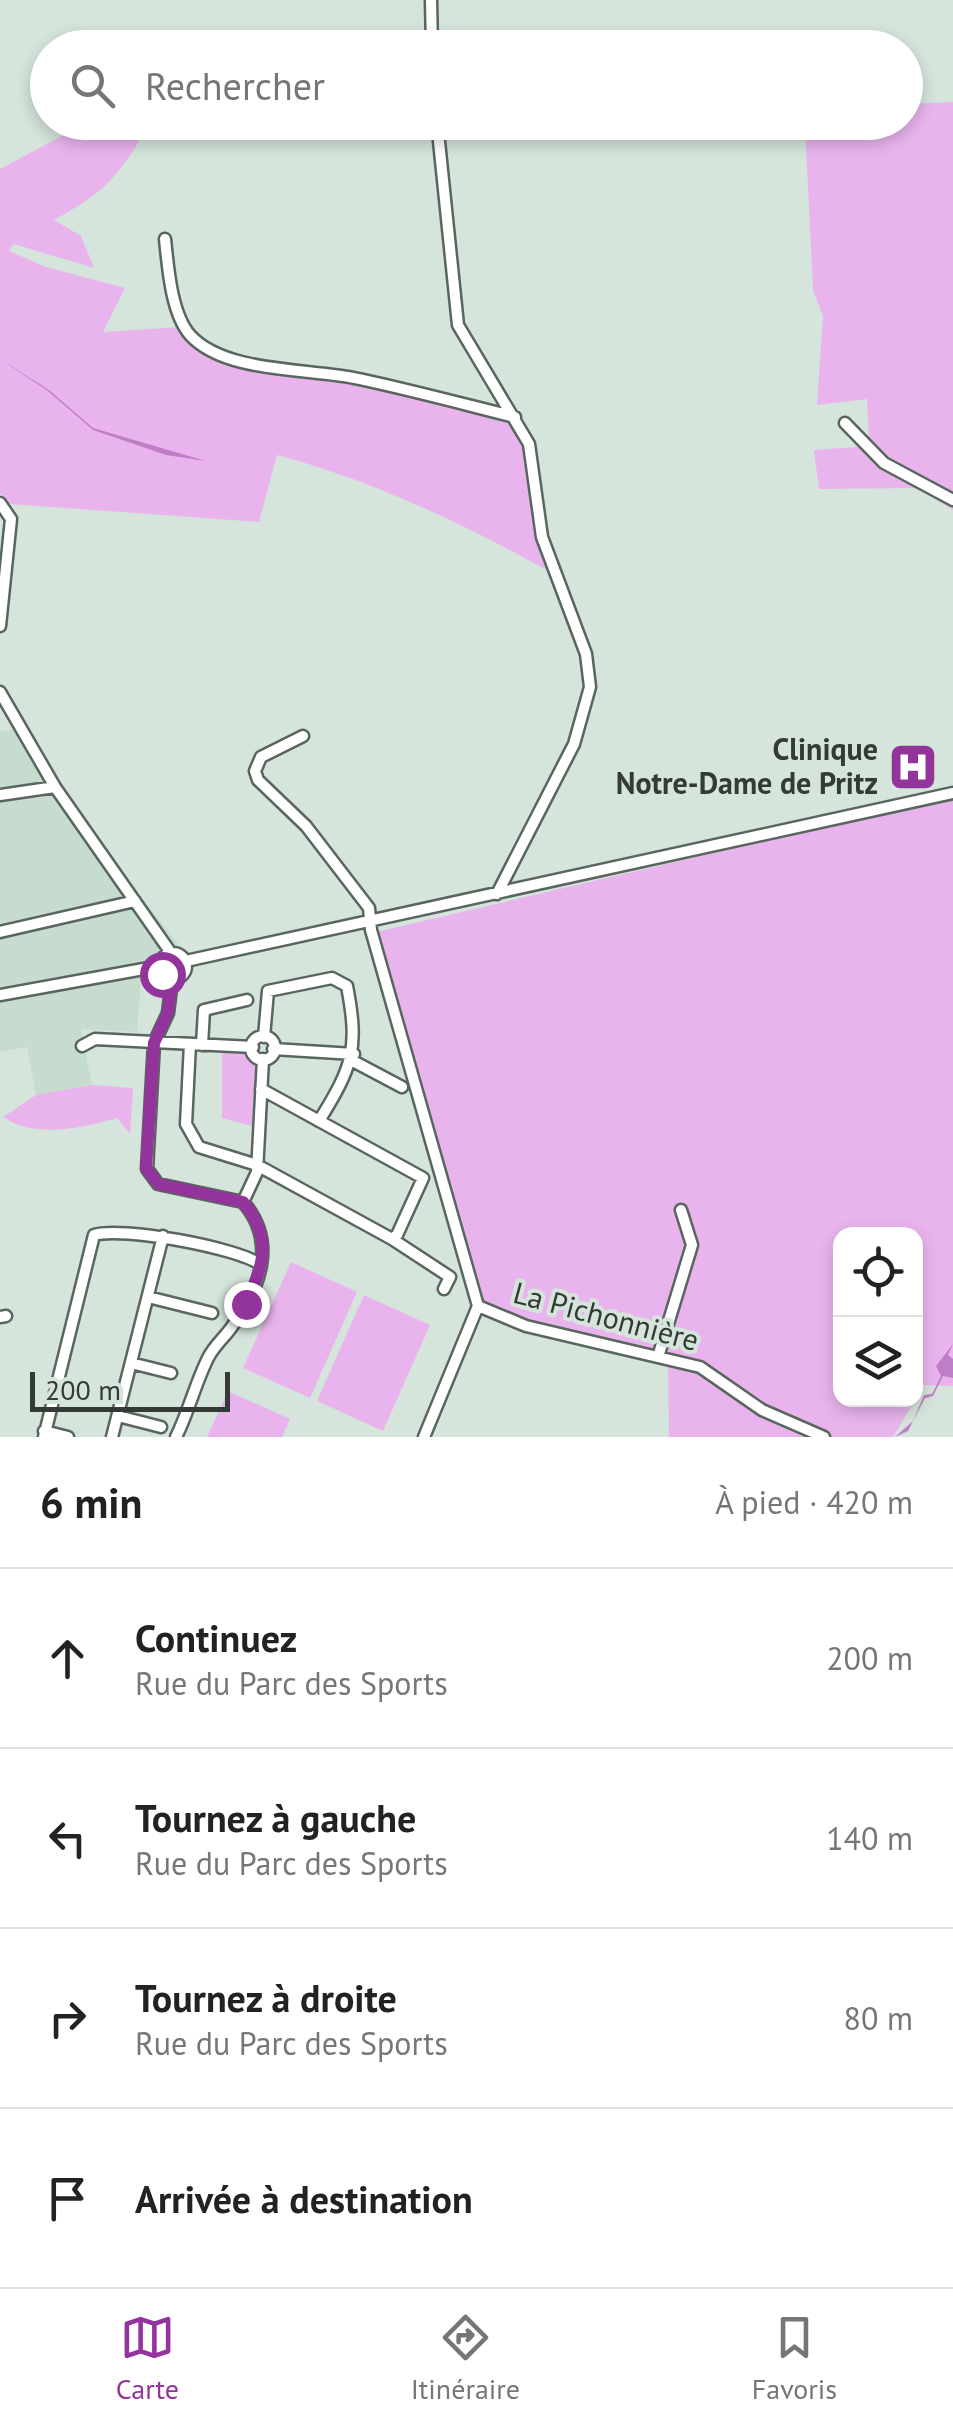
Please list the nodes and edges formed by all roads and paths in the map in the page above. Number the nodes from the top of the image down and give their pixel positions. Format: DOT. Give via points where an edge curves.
graph roads {
  1 [pos="431,0"];
  2 [pos="432,30"];
  3 [pos="439,140"];
  4 [pos="165,240"];
  5 [pos="515,417"];
  6 [pos="845,423"];
  7 [pos="953,500"];
  8 [pos="0,503"];
  9 [pos="0,626"];
  10 [pos="0,692"];
  11 [pos="303,736"];
  12 [pos="55,787"];
  13 [pos="953,792"];
  14 [pos="0,794"];
  15 [pos="497,894"];
  16 [pos="135,901"];
  17 [pos="372,919"];
  18 [pos="0,932"];
  19 [pos="172,953"];
  20 [pos="186,961"];
  21 [pos="160,966"];
  22 [pos="172,980"];
  23 [pos="0,995"];
  24 [pos="247,1000"];
  25 [pos="264,1037"];
  26 [pos="154,1043"];
  27 [pos="196,1045"];
  28 [pos="82,1046"];
  29 [pos="253,1047"];
  30 [pos="273,1049"];
  31 [pos="352,1057"];
  32 [pos="263,1059"];
  33 [pos="402,1087"];
  34 [pos="261,1090"];
  35 [pos="319,1121"];
  36 [pos="258,1165"];
  37 [pos="243,1202"];
  38 [pos="681,1210"];
  39 [pos="163,1236"];
  40 [pos="392,1239"];
  41 [pos="261,1265"];
  42 [pos="444,1289"];
  43 [pos="148,1297"];
  44 [pos="478,1306"];
  45 [pos="212,1312"];
  46 [pos="658,1357"];
  47 [pos="131,1363"];
  48 [pos="171,1373"];
  49 [pos="118,1416"];
  50 [pos="161,1427"];
  51 [pos="44,1434"];
  52 [pos="68,1437"];
  53 [pos="112,1437"];
  54 [pos="176,1437"];
  55 [pos="424,1437"];
  56 [pos="824,1437"];
  1 -- 2 [label="street"];
  3 -- 5 [label="street" via="458,325"];
  4 -- 5 [label="street" via="182,318 208,348 266,368 353,377"];
  5 -- 15 [label="street" via="529,444 542,538 586,654 590,686 567,760"];
  6 -- 7 [label="street" via="884,463"];
  8 -- 9 [label="street" via="12,520"];
  10 -- 12 [label="street"];
  11 -- 17 [label="street" via="260,757 255,771 306,826"];
  12 -- 14 [label="street"];
  12 -- 16 [label="street"];
  13 -- 15 [label="street"];
  15 -- 17 [label="street"];
  16 -- 18 [label="street"];
  16 -- 19 [label="street"];
  17 -- 20 [label="street"];
  17 -- 44 [label="street"];
  19 -- 20 [label="street"];
  19 -- 21 [label="street"];
  20 -- 22 [label="street" via="184,974"];
  21 -- 22 [label="street"];
  21 -- 23 [label="street"];
  22 -- 26 [label="street"];
  24 -- 27 [label="street" via="204,1010"];
  25 -- 29 [label="street" via="254,1036"];
  25 -- 30 [label="street" via="274,1038"];
  25 -- 31 [label="street" via="268,991 340,979 355,1026"];
  26 -- 27 [label="street"];
  26 -- 28 [label="street" via="95,1039"];
  26 -- 37 [label="street" via="151,1177"];
  27 -- 29 [label="street"];
  27 -- 36 [label="street" via="190,1135 206,1151"];
  29 -- 32 [label="street" via="252,1058"];
  30 -- 31 [label="street"];
  30 -- 32 [label="street" via="272,1060"];
  31 -- 33 [label="street"];
  31 -- 35 [label="street"];
  32 -- 34 [label="street"];
  34 -- 35 [label="street"];
  34 -- 36 [label="street"];
  35 -- 40 [label="street" via="424,1178"];
  36 -- 37 [label="street"];
  36 -- 40 [label="street"];
  37 -- 41 [label="street" via="263,1230"];
  38 -- 46 [label="street" via="692,1245"];
  39 -- 41 [label="street"];
  39 -- 43 [label="street"];
  39 -- 51 [label="street" via="94,1235"];
  40 -- 42 [label="street" via="444,1268 450,1277"];
  41 -- 54 [label="street" via="246,1304 209,1356"];
  43 -- 45 [label="street"];
  43 -- 47 [label="street"];
  44 -- 46 [label="street, La Pichonnière" via="526,1326"];
  44 -- 55 [label="street"];
  46 -- 56 [label="street, La Pichonnière" via="700,1367 762,1410"];
  47 -- 48 [label="street"];
  47 -- 49 [label="street"];
  49 -- 50 [label="street"];
  49 -- 53 [label="street"];
  51 -- 52 [label="street"];
}
